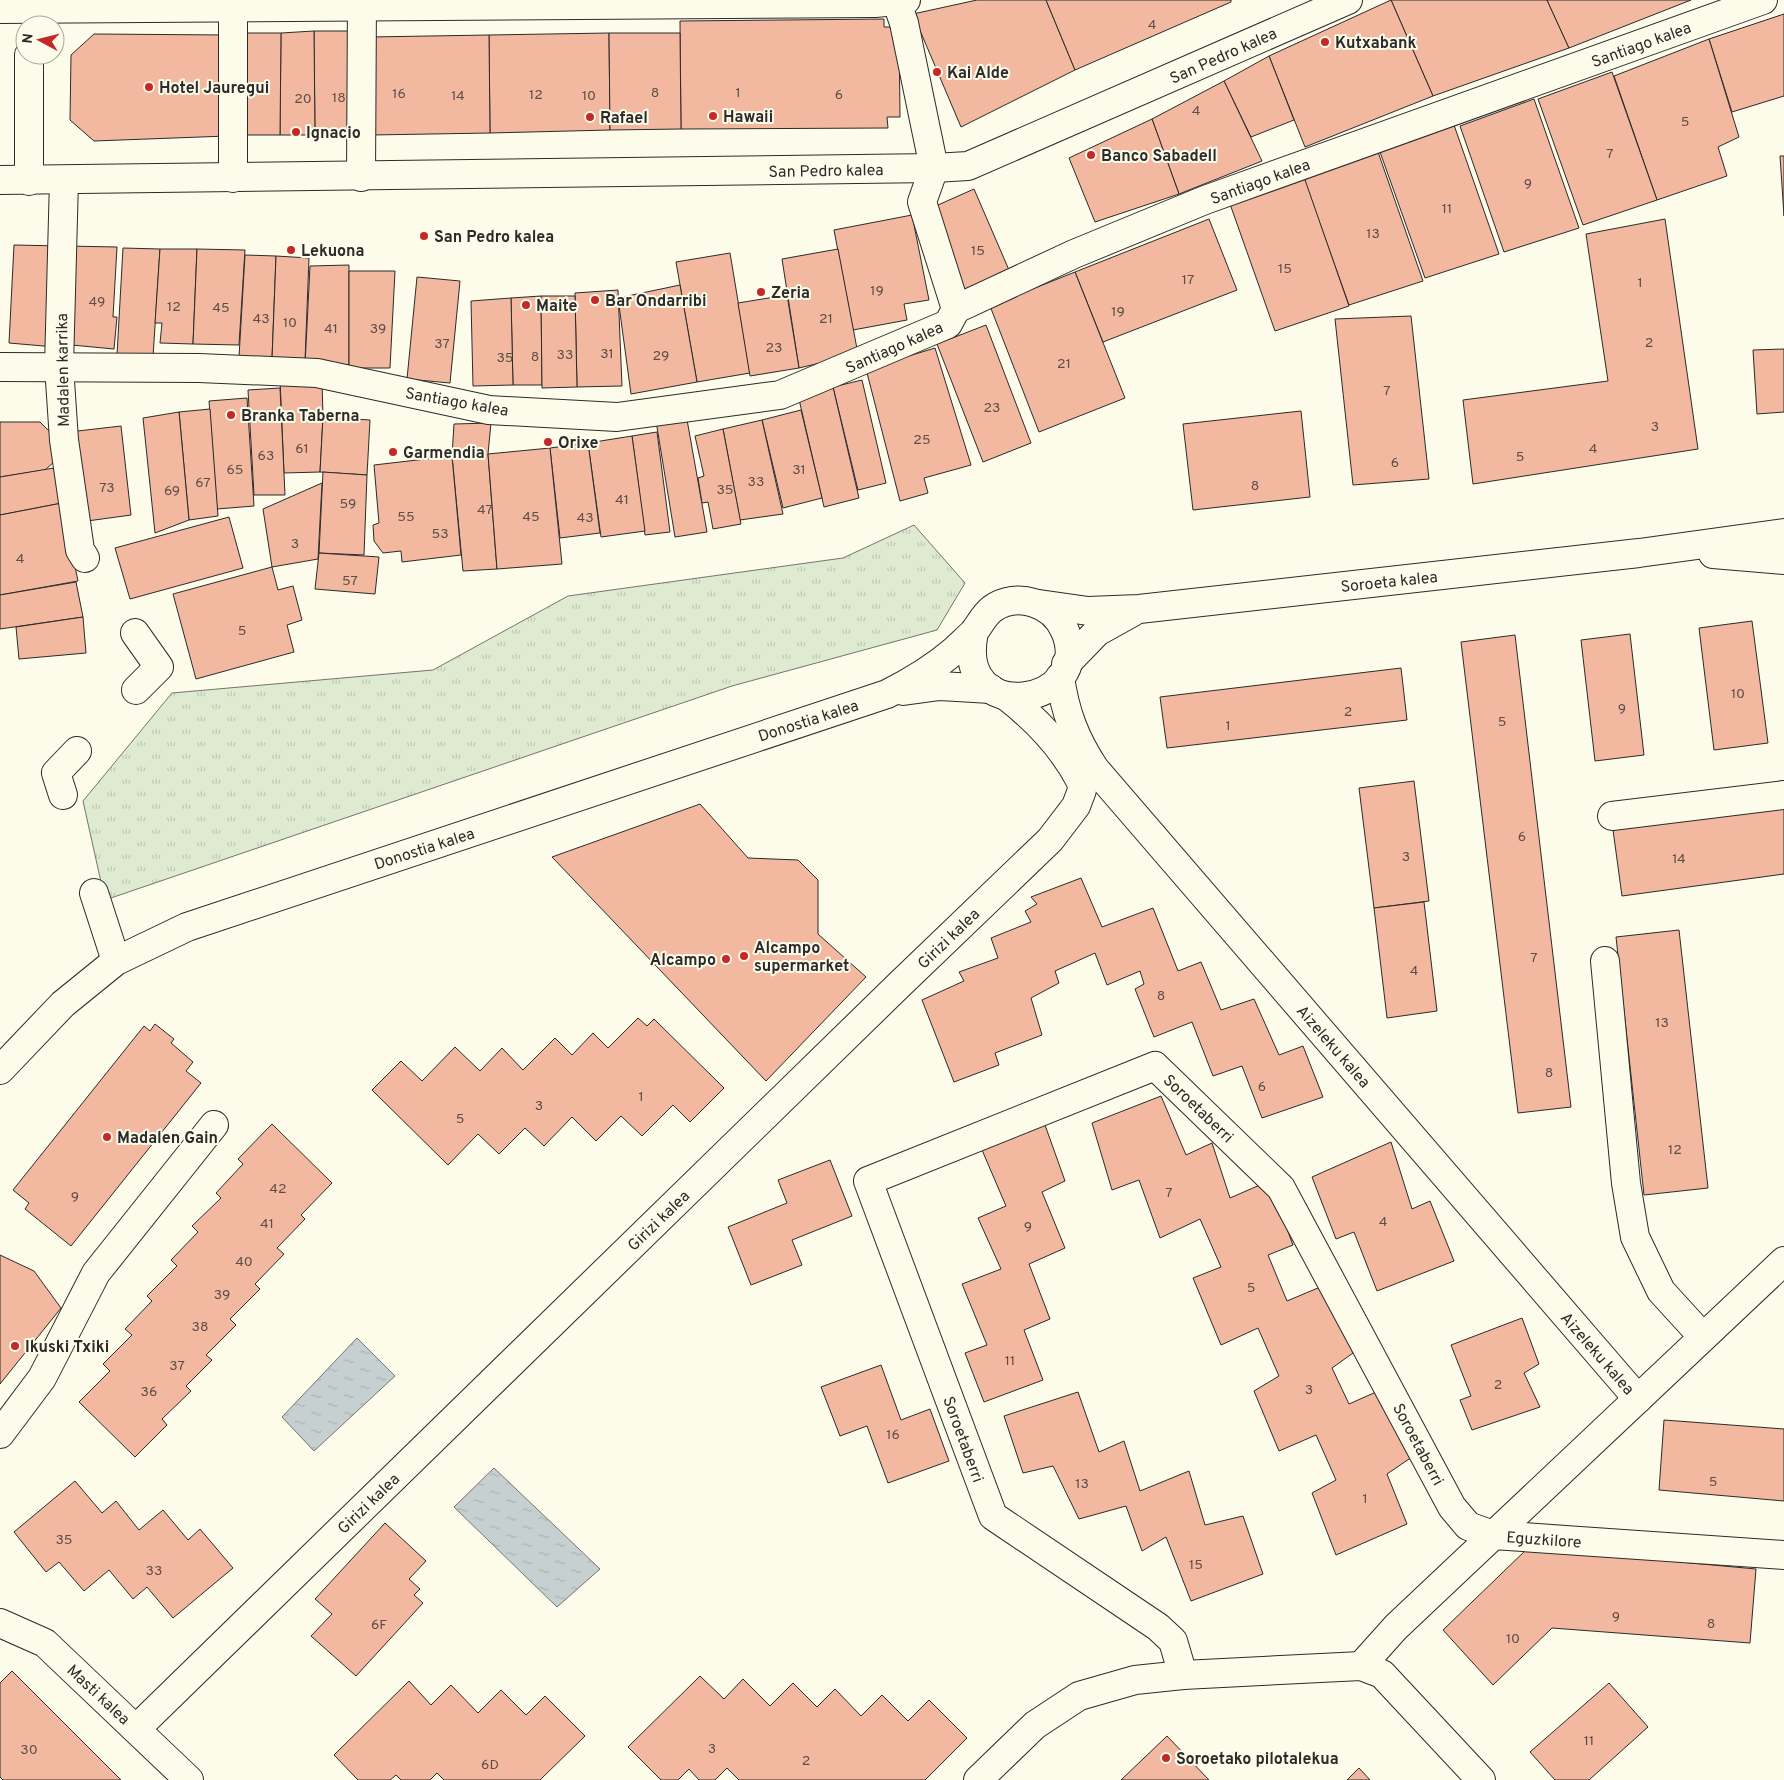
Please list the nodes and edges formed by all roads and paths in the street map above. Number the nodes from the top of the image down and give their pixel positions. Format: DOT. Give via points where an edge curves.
graph roads {
  1 [pos="899,0"];
  2 [pos="1348,0"];
  3 [pos="1763,0"];
  4 [pos="362,3"];
  5 [pos="233,4"];
  6 [pos="0,9"];
  7 [pos="29,11"];
  8 [pos="29,65"];
  9 [pos="934,168"];
  10 [pos="361,177"];
  11 [pos="233,178"];
  12 [pos="0,180"];
  13 [pos="64,180"];
  14 [pos="29,181"];
  15 [pos="956,309"];
  16 [pos="0,366"];
  17 [pos="59,366"];
  18 [pos="1784,532"];
  19 [pos="1640,553"];
  20 [pos="85,558"];
  21 [pos="1784,560"];
  22 [pos="1037,604"];
  23 [pos="1140,609"];
  24 [pos="974,632"];
  25 [pos="135,633"];
  26 [pos="1063,671"];
  27 [pos="136,690"];
  28 [pos="998,692"];
  29 [pos="887,694"];
  30 [pos="77,751"];
  31 [pos="63,795"];
  32 [pos="1784,796"];
  33 [pos="1612,816"];
  34 [pos="94,893"];
  35 [pos="116,961"];
  36 [pos="1605,961"];
  37 [pos="0,1070"];
  38 [pos="214,1125"];
  39 [pos="1784,1261"];
  40 [pos="1703,1337"];
  41 [pos="1645,1392"];
  42 [pos="0,1434"];
  43 [pos="1493,1535"];
  44 [pos="1784,1555"];
  45 [pos="0,1623"];
  46 [pos="1361,1666"];
  47 [pos="1183,1675"];
  48 [pos="136,1729"];
  49 [pos="189,1780"];
  50 [pos="978,1780"];
  51 [pos="1481,1780"];
  1 -- 4 [label="street"];
  1 -- 9 [label="street"];
  2 -- 9 [label="street, San Pedro kalea" via="968,166"];
  3 -- 15 [label="street, Santiago kalea" via="1205,200 1074,254"];
  4 -- 5 [label="street"];
  4 -- 10 [label="street"];
  5 -- 7 [label="street"];
  5 -- 11 [label="street"];
  6 -- 7 [label="street"];
  8 -- 14 [label="street"];
  9 -- 10 [label="street, San Pedro kalea"];
  9 -- 15 [label="street" via="922,202"];
  10 -- 11 [label="street, San Pedro kalea"];
  11 -- 13 [label="street, San Pedro kalea"];
  12 -- 14 [label="street, San Pedro kalea"];
  13 -- 14 [label="street, San Pedro kalea"];
  13 -- 17 [label="street, Madalen karrika"];
  15 -- 17 [label="street, Santiago kalea" via="948,324 780,395 617,417 489,410 317,373"];
  16 -- 17 [label="street, Santiago kalea"];
  17 -- 20 [label="street, Madalen karrika" via="64,440 80,550"];
  18 -- 19 [label="street, Soroeta kalea"];
  19 -- 21 [label="street, Soroeta kalea"];
  19 -- 23 [label="street, Soroeta kalea"];
  22 -- 23 [label="street, Soroeta kalea" via="1088,611"];
  22 -- 24 [label="street, Donostia kalea" via="1023,600 993,608"];
  22 -- 26 [label="street, Donostia kalea" via="1051,611 1067,636 1069,650"];
  23 -- 26 [label="street, Soroeta kalea" via="1097,632"];
  24 -- 28 [label="street" via="972,662 980,677"];
  24 -- 29 [label="street, Donostia kalea" via="932,668"];
  25 -- 27 [label="street" via="159,667"];
  26 -- 28 [label="street, Donostia kalea" via="1050,687 1038,694 1022,698"];
  26 -- 41 [label="street, Aizeleku kalea" via="1063,700 1070,724 1095,769"];
  28 -- 29 [label="street, Donostia kalea" via="940,686"];
  28 -- 48 [label="street, Girizi kalea" via="1031,715 1053,739 1081,782 1082,790 1076,806 1050,840"];
  29 -- 35 [label="street, Donostia kalea" via="187,927"];
  30 -- 31 [label="street" via="56,773"];
  32 -- 33 [label="street"];
  34 -- 35 [label="street"];
  35 -- 37 [label="street, Donostia kalea" via="63,1004"];
  36 -- 40 [label="street" via="1634,1237 1662,1291"];
  38 -- 42 [label="street" via="96,1273 42,1378"];
  39 -- 40 [label="street, Eguzkilore"];
  40 -- 41 [label="street, Eguzkilore"];
  41 -- 43 [label="street, Eguzkilore"];
  43 -- 44 [label="street, Eguzkilore"];
  43 -- 46 [label="street" via="1396,1627"];
  43 -- 47 [label="street, Soroetaberri" via="1468,1526 1459,1518 1281,1188 1155,1066 868,1181 993,1516 1158,1627 1173,1641"];
  45 -- 48 [label="street, Masti kalea" via="45,1644"];
  46 -- 47 [label="street"];
  46 -- 51 [label="street" via="1382,1674"];
  47 -- 50 [label="street" via="1135,1680 1078,1696 1035,1725"];
  48 -- 49 [label="street, Masti kalea"];
}
